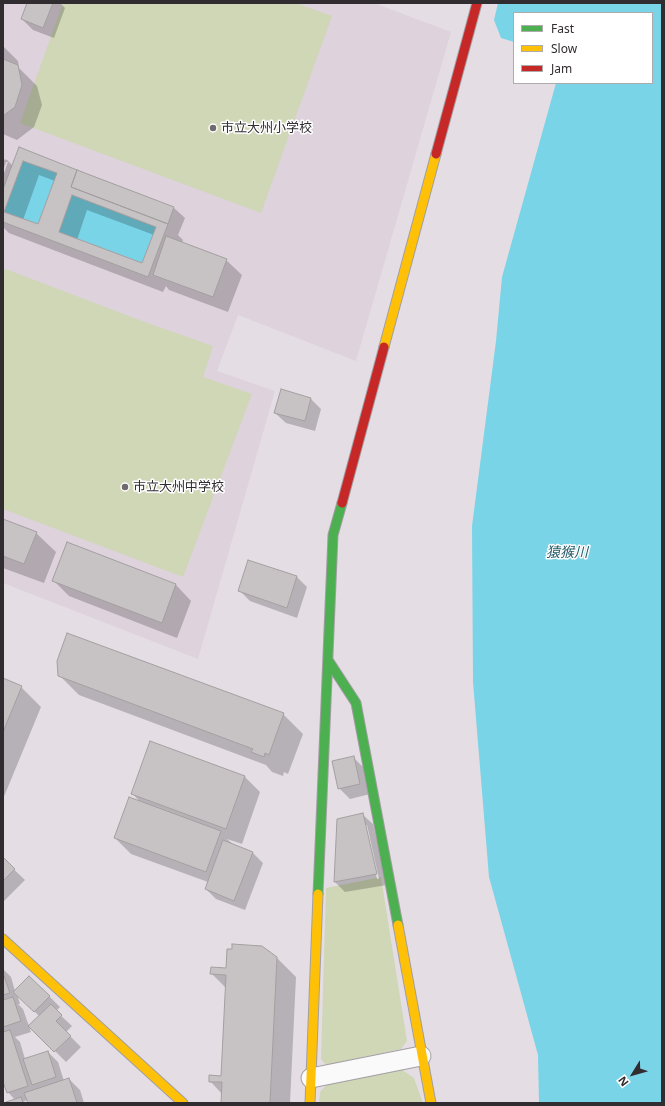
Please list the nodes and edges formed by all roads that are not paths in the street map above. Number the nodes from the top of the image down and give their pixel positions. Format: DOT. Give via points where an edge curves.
graph roads {
  1 [pos="477,3"];
  2 [pos="328,660"];
  3 [pos="3,939"];
  4 [pos="421,1056"];
  5 [pos="311,1078"];
  6 [pos="183,1103"];
  7 [pos="310,1103"];
  8 [pos="431,1103"];
  1 -- 2 [label="street" via="333,535"];
  2 -- 4 [label="street" via="356,703"];
  2 -- 5 [label="street"];
  3 -- 6 [label="street"];
  4 -- 5 [label="street"];
  4 -- 8 [label="street"];
  5 -- 7 [label="street"];
}
